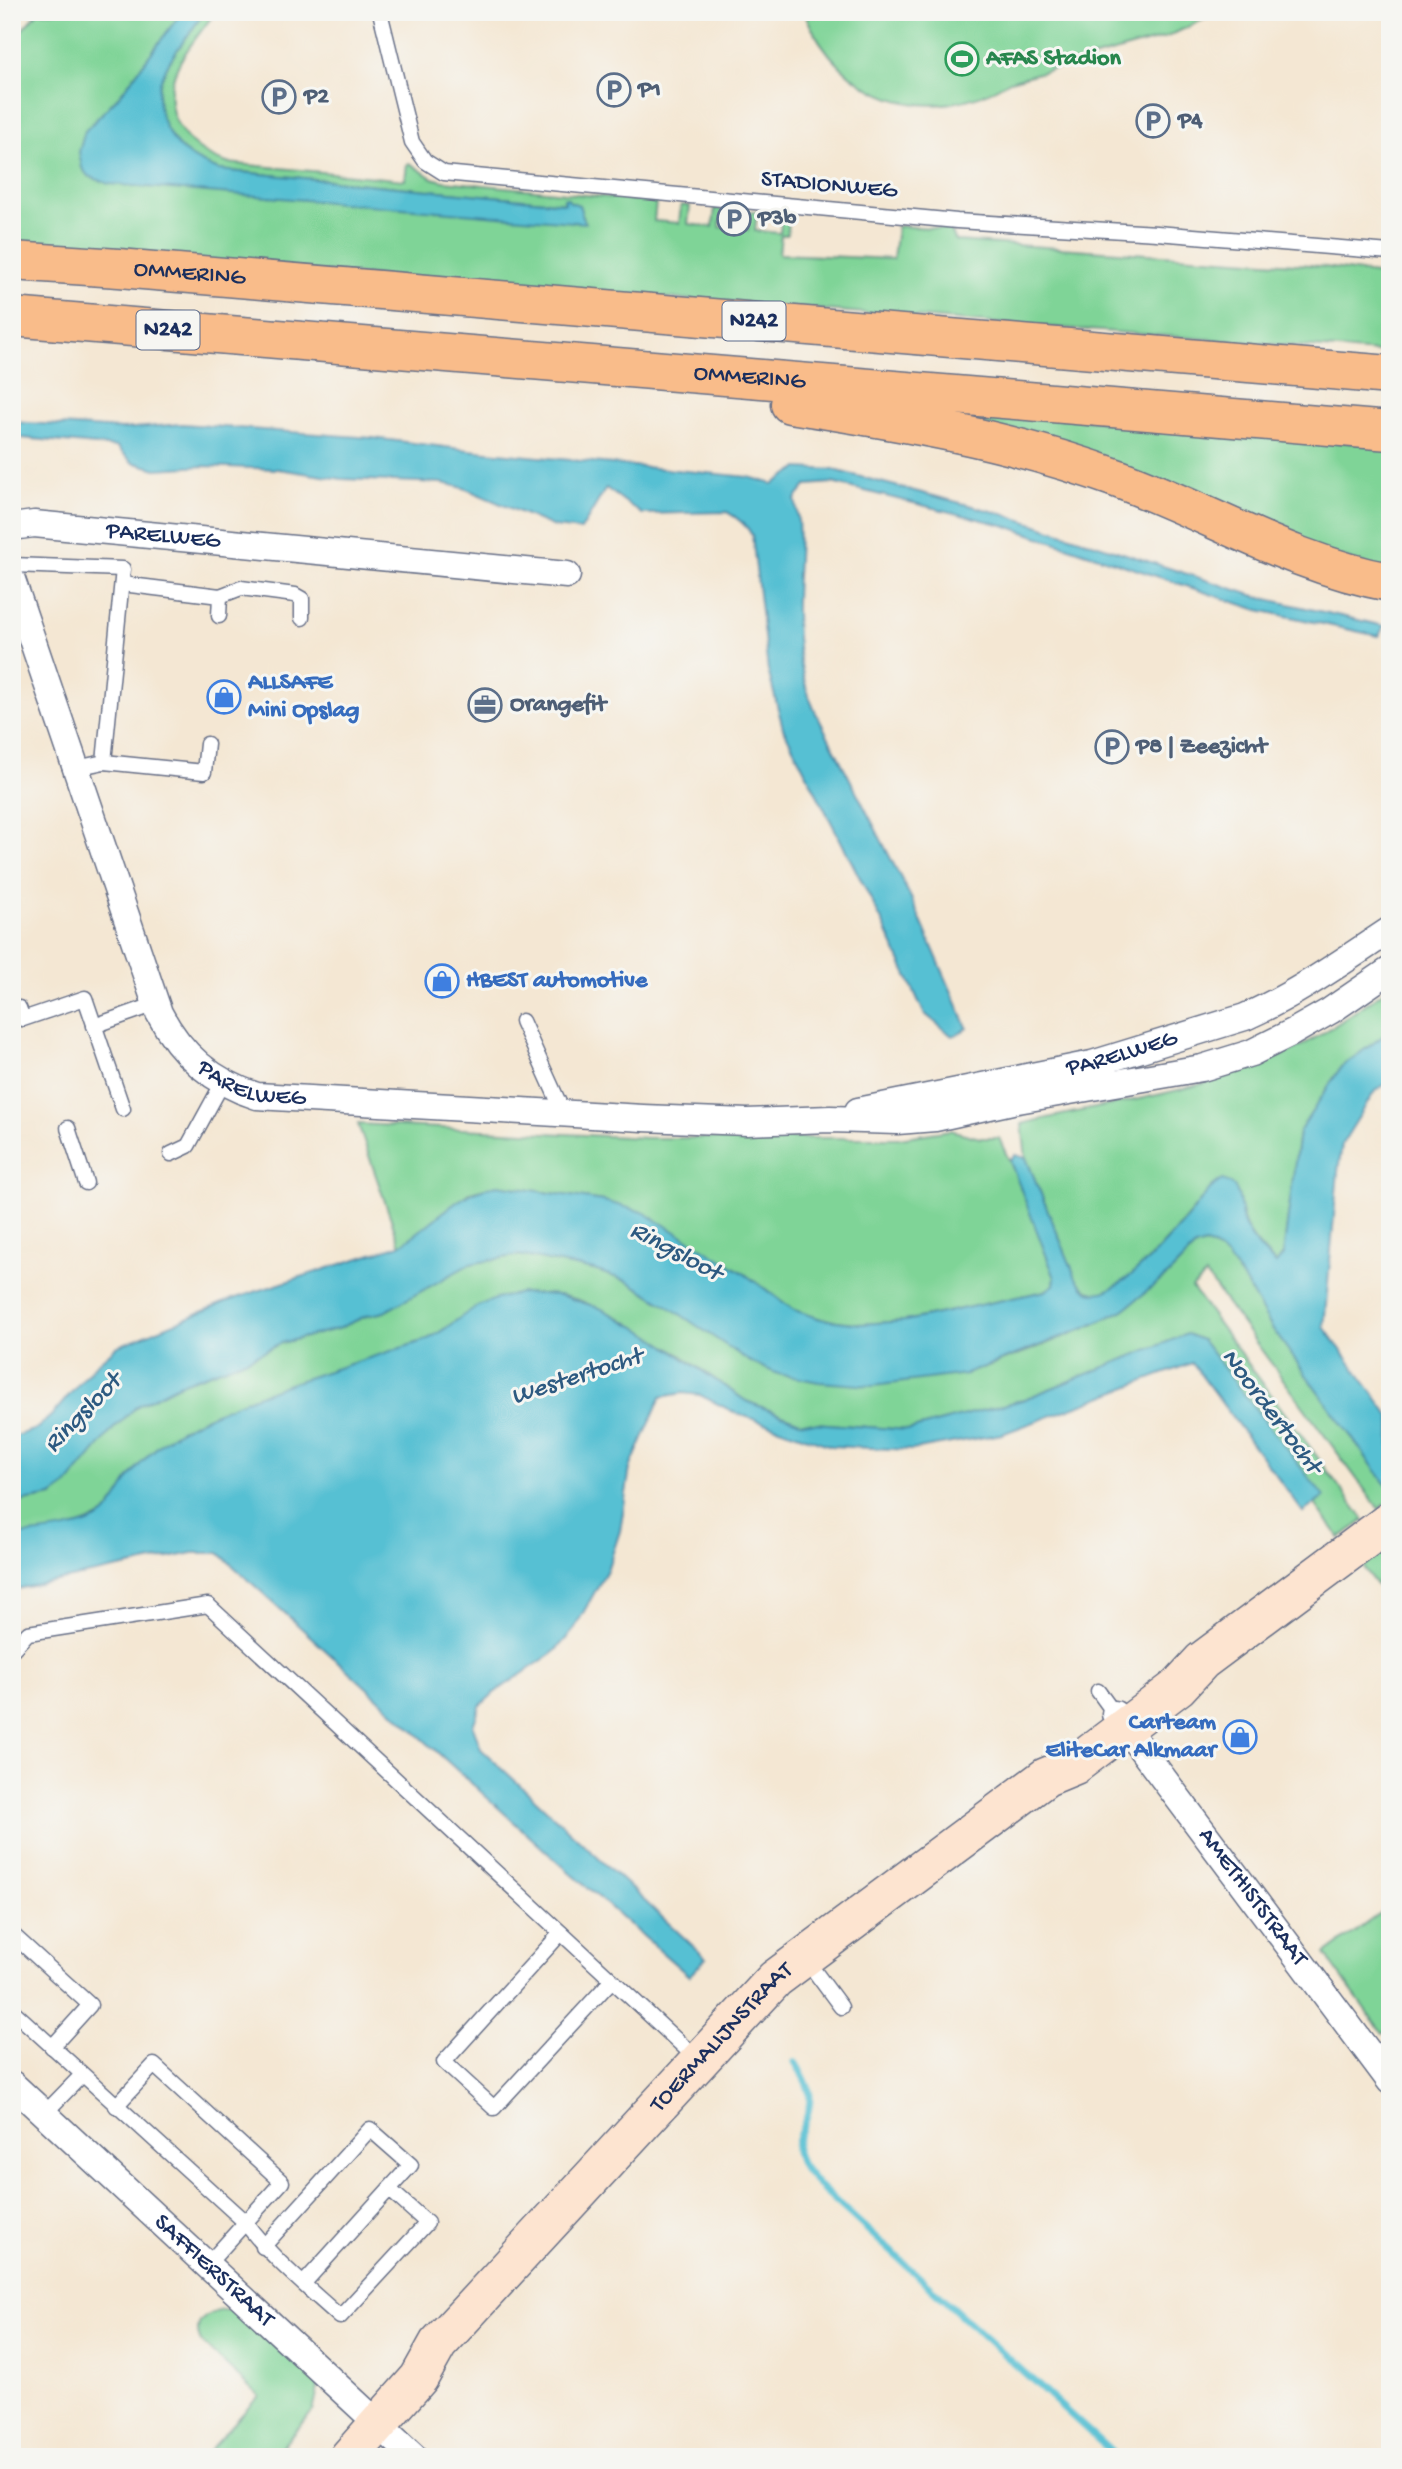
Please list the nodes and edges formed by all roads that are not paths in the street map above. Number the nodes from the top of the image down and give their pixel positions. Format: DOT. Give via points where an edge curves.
graph roads {
  1 [pos="380,12"];
  2 [pos="1390,252"];
  3 [pos="12,261"];
  4 [pos="12,317"];
  5 [pos="617,367"];
  6 [pos="1390,375"];
  7 [pos="1390,431"];
  8 [pos="12,527"];
  9 [pos="12,565"];
  10 [pos="567,575"];
  11 [pos="12,580"];
  12 [pos="1390,582"];
  13 [pos="122,584"];
  14 [pos="220,596"];
  15 [pos="219,615"];
  16 [pos="302,618"];
  17 [pos="207,744"];
  18 [pos="104,762"];
  19 [pos="76,768"];
  20 [pos="1390,929"];
  21 [pos="1390,970"];
  22 [pos="156,1004"];
  23 [pos="19,1008"];
  24 [pos="522,1021"];
  25 [pos="94,1026"];
  26 [pos="222,1082"];
  27 [pos="123,1109"];
  28 [pos="565,1114"];
  29 [pos="830,1119"];
  30 [pos="68,1128"];
  31 [pos="171,1154"];
  32 [pos="86,1183"];
  33 [pos="1390,1521"];
  34 [pos="12,1650"];
  35 [pos="1112,1710"];
  36 [pos="561,1933"];
  37 [pos="12,1934"];
  38 [pos="803,1956"];
  39 [pos="612,1980"];
  40 [pos="841,2007"];
  41 [pos="12,2010"];
  42 [pos="51,2046"];
  43 [pos="698,2060"];
  44 [pos="82,2075"];
  45 [pos="1390,2081"];
  46 [pos="12,2084"];
  47 [pos="116,2106"];
  48 [pos="44,2114"];
  49 [pos="389,2189"];
  50 [pos="245,2222"];
  51 [pos="263,2247"];
  52 [pos="207,2265"];
  53 [pos="303,2284"];
  54 [pos="372,2418"];
  55 [pos="327,2457"];
  56 [pos="349,2457"];
  57 [pos="414,2457"];
  1 -- 2 [label="lane, STADIONWEG" via="412,142 425,161 444,173 957,221"];
  3 -- 6 [label="highway, OMMERING / N242"];
  4 -- 5 [label="highway, OMMERING / N242"];
  5 -- 7 [label="highway, OMMERING / N242"];
  5 -- 12 [label="highway, N242" via="1024,448 1117,478 1315,562"];
  8 -- 10 [label="street, PARELWEG" via="34,524"];
  9 -- 13 [label="lane" via="123,569"];
  11 -- 19 [label="street, PARELWEG"];
  13 -- 14 [label="lane"];
  13 -- 18 [label="lane"];
  14 -- 15 [label="lane"];
  14 -- 16 [label="lane" via="241,588 295,594 302,600"];
  17 -- 18 [label="lane" via="204,772"];
  18 -- 19 [label="lane"];
  19 -- 22 [label="street, PARELWEG"];
  20 -- 29 [label="street, PARELWEG" via="1312,981 1245,1017 1091,1064 869,1107"];
  21 -- 29 [label="street, PARELWEG" via="1293,1032 1251,1053 1202,1069 935,1118"];
  22 -- 25 [label="lane"];
  22 -- 26 [label="street, PARELWEG" via="185,1052"];
  23 -- 25 [label="lane" via="23,1019 85,998"];
  24 -- 28 [label="lane"];
  25 -- 27 [label="lane"];
  26 -- 28 [label="street, PARELWEG" via="272,1098"];
  26 -- 31 [label="lane" via="188,1146"];
  28 -- 29 [label="street, PARELWEG" via="747,1122"];
  30 -- 32 [label="lane"];
  33 -- 35 [label="street, TOERMALIJNSTRAAT" via="1202,1661 1166,1674"];
  34 -- 36 [label="lane" via="28,1633 208,1605"];
  35 -- 38 [label="street, TOERMALIJNSTRAAT" via="1065,1750 1046,1777"];
  35 -- 45 [label="street, AMETHISTSTRAAT"];
  36 -- 39 [label="lane"];
  36 -- 39 [label="lane" via="444,2062 494,2108"];
  37 -- 42 [label="lane" via="90,2005"];
  38 -- 40 [label="lane"];
  38 -- 43 [label="street, TOERMALIJNSTRAAT"];
  39 -- 43 [label="lane"];
  41 -- 42 [label="lane"];
  42 -- 44 [label="lane"];
  43 -- 54 [label="street, TOERMALIJNSTRAAT" via="439,2344 405,2367"];
  44 -- 47 [label="lane"];
  44 -- 48 [label="lane"];
  46 -- 48 [label="street, SAFFIERSTRAAT"];
  47 -- 50 [label="lane"];
  47 -- 50 [label="lane" via="154,2065 282,2182"];
  48 -- 52 [label="street, SAFFIERSTRAAT"];
  49 -- 51 [label="lane" via="411,2165 370,2129"];
  49 -- 53 [label="lane"];
  49 -- 53 [label="lane" via="427,2223 340,2317"];
  50 -- 51 [label="lane"];
  50 -- 52 [label="lane"];
  51 -- 53 [label="lane"];
  52 -- 54 [label="street, SAFFIERSTRAAT"];
  54 -- 55 [label="street, TOERMALIJNSTRAAT"];
  54 -- 56 [label="street, TOERMALIJNSTRAAT"];
  54 -- 57 [label="street, SAFFIERSTRAAT"];
}
